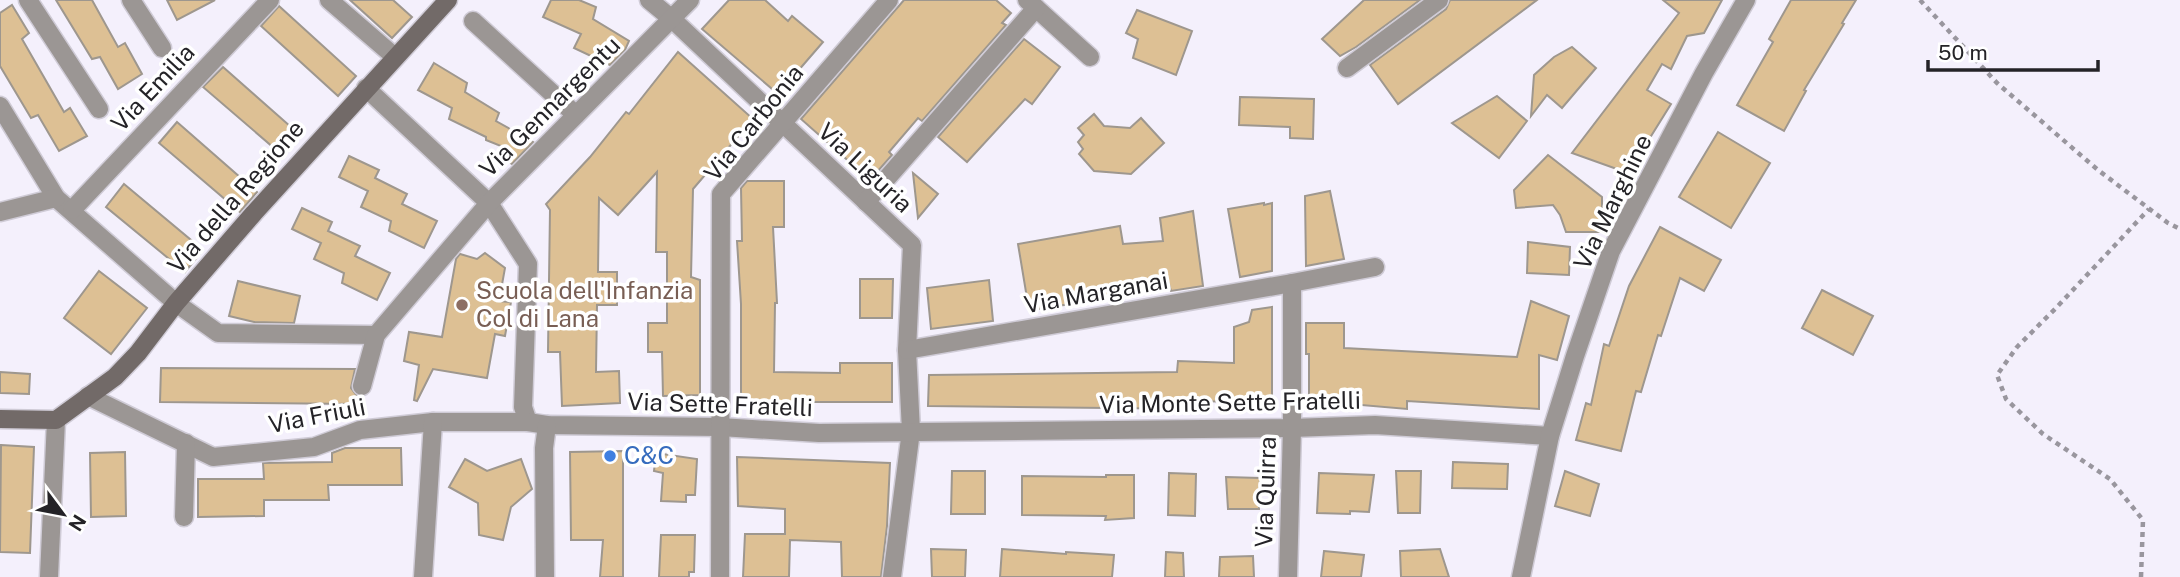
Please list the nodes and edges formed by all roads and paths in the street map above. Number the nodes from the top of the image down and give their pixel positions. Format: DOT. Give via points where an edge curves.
graph roads {
  1 [pos="28,0"];
  2 [pos="131,0"];
  3 [pos="270,0"];
  4 [pos="329,0"];
  5 [pos="448,0"];
  6 [pos="649,0"];
  7 [pos="690,0"];
  8 [pos="889,0"];
  9 [pos="1439,0"];
  10 [pos="1746,0"];
  11 [pos="1920,0"];
  12 [pos="1934,0"];
  13 [pos="1032,4"];
  14 [pos="1929,9"];
  15 [pos="672,19"];
  16 [pos="473,21"];
  17 [pos="162,48"];
  18 [pos="395,57"];
  19 [pos="1090,57"];
  20 [pos="1347,68"];
  21 [pos="366,88"];
  22 [pos="0,106"];
  23 [pos="99,109"];
  24 [pos="576,115"];
  25 [pos="782,124"];
  26 [pos="56,198"];
  27 [pos="866,202"];
  28 [pos="489,203"];
  29 [pos="2149,209"];
  30 [pos="72,210"];
  31 [pos="0,212"];
  32 [pos="2180,229"];
  33 [pos="1375,267"];
  34 [pos="1292,283"];
  35 [pos="176,303"];
  36 [pos="376,335"];
  37 [pos="908,350"];
  38 [pos="362,386"];
  39 [pos="88,397"];
  40 [pos="0,419"];
  41 [pos="56,420"];
  42 [pos="433,422"];
  43 [pos="527,422"];
  44 [pos="547,425"];
  45 [pos="720,427"];
  46 [pos="1293,428"];
  47 [pos="911,431"];
  48 [pos="1550,436"];
  49 [pos="186,443"];
  50 [pos="184,517"];
  51 [pos="49,577"];
  52 [pos="423,577"];
  53 [pos="545,577"];
  54 [pos="720,577"];
  55 [pos="892,577"];
  56 [pos="1288,577"];
  57 [pos="1521,577"];
  58 [pos="2141,577"];
  1 -- 23 [label="street"];
  2 -- 17 [label="street"];
  3 -- 30 [label="street, Via Emilia"];
  4 -- 18 [label="street"];
  5 -- 18 [label="street, Via della Regione"];
  6 -- 15 [label="street, Via Liguria"];
  7 -- 15 [label="street, Via Gennargentu"];
  8 -- 25 [label="street, Via Carbonia"];
  9 -- 20 [label="street"];
  10 -- 48 [label="street, Via Marghine" via="1611,251"];
  11 -- 14 [label="path"];
  12 -- 14 [label="path"];
  13 -- 19 [label="street"];
  13 -- 27 [label="street"];
  14 -- 29 [label="path" via="1997,83"];
  15 -- 24 [label="street, Via Gennargentu"];
  15 -- 25 [label="street, Via Liguria"];
  16 -- 24 [label="street"];
  18 -- 21 [label="street, Via della Regione"];
  21 -- 28 [label="street"];
  21 -- 35 [label="street, Via della Regione"];
  22 -- 26 [label="street"];
  24 -- 28 [label="street, Via Gennargentu"];
  25 -- 27 [label="street, Via Liguria"];
  25 -- 45 [label="street, Via Carbonia" via="721,194"];
  26 -- 30 [label="street"];
  26 -- 31 [label="street"];
  27 -- 37 [label="street, Via Liguria" via="912,245"];
  28 -- 36 [label="street"];
  28 -- 43 [label="street, Via Gennargentu" via="528,264 523,407"];
  29 -- 32 [label="path"];
  29 -- 58 [label="path" via="2017,347 1997,375 2006,399 2043,434 2110,479 2143,520"];
  30 -- 35 [label="street"];
  33 -- 34 [label="street, Via Marganai"];
  34 -- 37 [label="street, Via Marganai"];
  34 -- 46 [label="street, Via Quirra"];
  35 -- 36 [label="street" via="218,333"];
  35 -- 39 [label="street, Via della Regione" via="138,353"];
  36 -- 38 [label="street"];
  37 -- 47 [label="street, Via Liguria"];
  39 -- 41 [label="street, Via della Regione"];
  39 -- 49 [label="street, Via Friuli"];
  40 -- 41 [label="street"];
  41 -- 51 [label="street"];
  42 -- 43 [label="street, Via Friuli"];
  42 -- 49 [label="street, Via Friuli" via="360,430 314,447 213,457"];
  42 -- 52 [label="street"];
  43 -- 44 [label="street, Via Sette Fratelli"];
  44 -- 45 [label="street, Via Sette Fratelli"];
  44 -- 53 [label="street"];
  45 -- 47 [label="street, Via Sette Fratelli" via="819,433"];
  45 -- 54 [label="street, Via Carbonia"];
  46 -- 47 [label="street, Via Monte Sette Fratelli"];
  46 -- 48 [label="street, Via Monte Sette Fratelli" via="1375,425"];
  46 -- 56 [label="street, Via Quirra"];
  47 -- 55 [label="street, Via Liguria"];
  48 -- 57 [label="street, Via Marghine"];
  49 -- 50 [label="street"];
}
